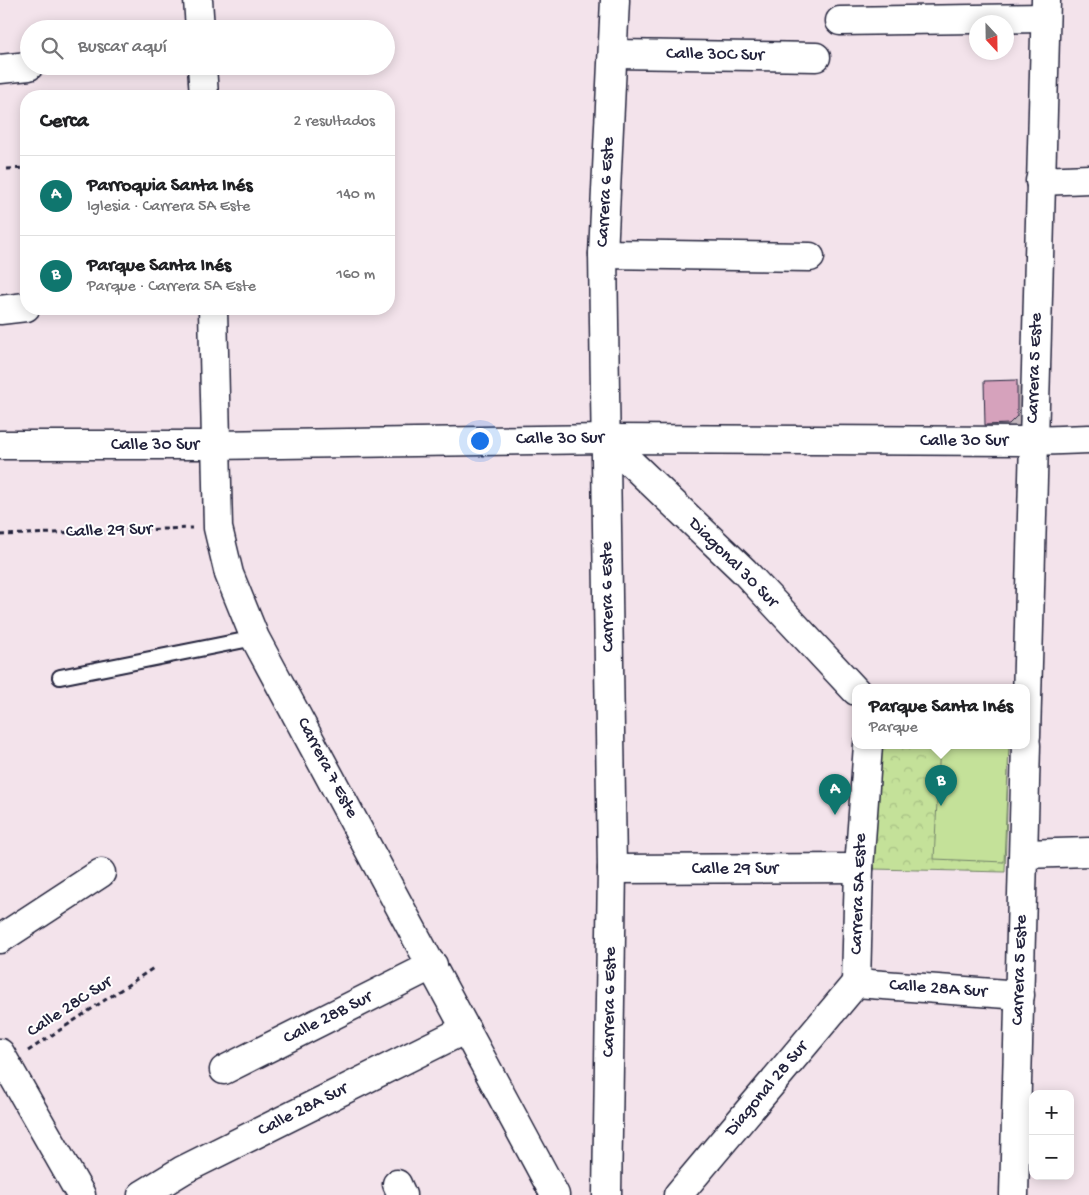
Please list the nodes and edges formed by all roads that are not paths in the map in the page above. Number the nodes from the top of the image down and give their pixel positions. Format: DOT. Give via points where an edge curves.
graph roads {
  1 [pos="198,0"];
  2 [pos="615,0"];
  3 [pos="1045,9"];
  4 [pos="199,20"];
  5 [pos="840,21"];
  6 [pos="614,54"];
  7 [pos="816,57"];
  8 [pos="20,67"];
  9 [pos="0,69"];
  10 [pos="203,75"];
  11 [pos="204,90"];
  12 [pos="1089,179"];
  13 [pos="1040,181"];
  14 [pos="603,254"];
  15 [pos="810,257"];
  16 [pos="20,308"];
  17 [pos="0,310"];
  18 [pos="213,315"];
  19 [pos="606,439"];
  20 [pos="1089,439"];
  21 [pos="1033,441"];
  22 [pos="216,445"];
  23 [pos="0,446"];
  24 [pos="255,638"];
  25 [pos="60,677"];
  26 [pos="1027,684"];
  27 [pos="852,687"];
  28 [pos="868,749"];
  29 [pos="1026,749"];
  30 [pos="1089,852"];
  31 [pos="1024,854"];
  32 [pos="859,868"];
  33 [pos="612,869"];
  34 [pos="101,873"];
  35 [pos="0,939"];
  36 [pos="433,965"];
  37 [pos="856,983"];
  38 [pos="1020,995"];
  39 [pos="466,1029"];
  40 [pos="3,1059"];
  41 [pos="224,1070"];
  42 [pos="81,1195"];
  43 [pos="142,1195"];
  44 [pos="555,1195"];
  45 [pos="607,1195"];
  46 [pos="678,1195"];
  47 [pos="1014,1195"];
  1 -- 4 [label="street"];
  2 -- 6 [label="street, Carrera 6 Este"];
  3 -- 5 [label="street"];
  3 -- 13 [label="street, Carrera 5 Este"];
  6 -- 7 [label="street, Calle 30C Sur"];
  6 -- 14 [label="street, Carrera 6 Este"];
  8 -- 9 [label="street"];
  10 -- 11 [label="street"];
  12 -- 13 [label="street"];
  13 -- 21 [label="street, Carrera 5 Este"];
  14 -- 15 [label="street"];
  14 -- 19 [label="street, Carrera 6 Este"];
  16 -- 17 [label="street"];
  18 -- 22 [label="street, Carrera 7 Este"];
  19 -- 21 [label="street, Calle 30 Sur"];
  19 -- 22 [label="street, Calle 30 Sur"];
  19 -- 27 [label="street, Diagonal 30 Sur" via="744,571"];
  19 -- 33 [label="street, Carrera 6 Este"];
  20 -- 21 [label="street, Calle 30 Sur"];
  21 -- 26 [label="street, Carrera 5 Este"];
  22 -- 23 [label="street, Calle 30 Sur"];
  22 -- 24 [label="street, Carrera 7 Este" via="218,528 229,574"];
  24 -- 25 [label="lane"];
  24 -- 36 [label="street, Carrera 7 Este"];
  28 -- 32 [label="street, Carrera 5A Este"];
  29 -- 31 [label="street, Carrera 5 Este"];
  30 -- 31 [label="street"];
  31 -- 38 [label="street, Carrera 5 Este"];
  32 -- 33 [label="street, Calle 29 Sur"];
  32 -- 37 [label="street, Carrera 5A Este"];
  33 -- 45 [label="street, Carrera 6 Este"];
  34 -- 35 [label="street"];
  36 -- 39 [label="street, Carrera 7 Este"];
  36 -- 41 [label="street, Calle 28B Sur"];
  37 -- 38 [label="street, Calle 28A Sur"];
  37 -- 46 [label="street, Diagonal 28 Sur"];
  38 -- 47 [label="street, Carrera 5 Este"];
  39 -- 43 [label="street, Calle 28A Sur" via="183,1170"];
  39 -- 44 [label="street, Carrera 7 Este"];
  40 -- 42 [label="street"];
}
